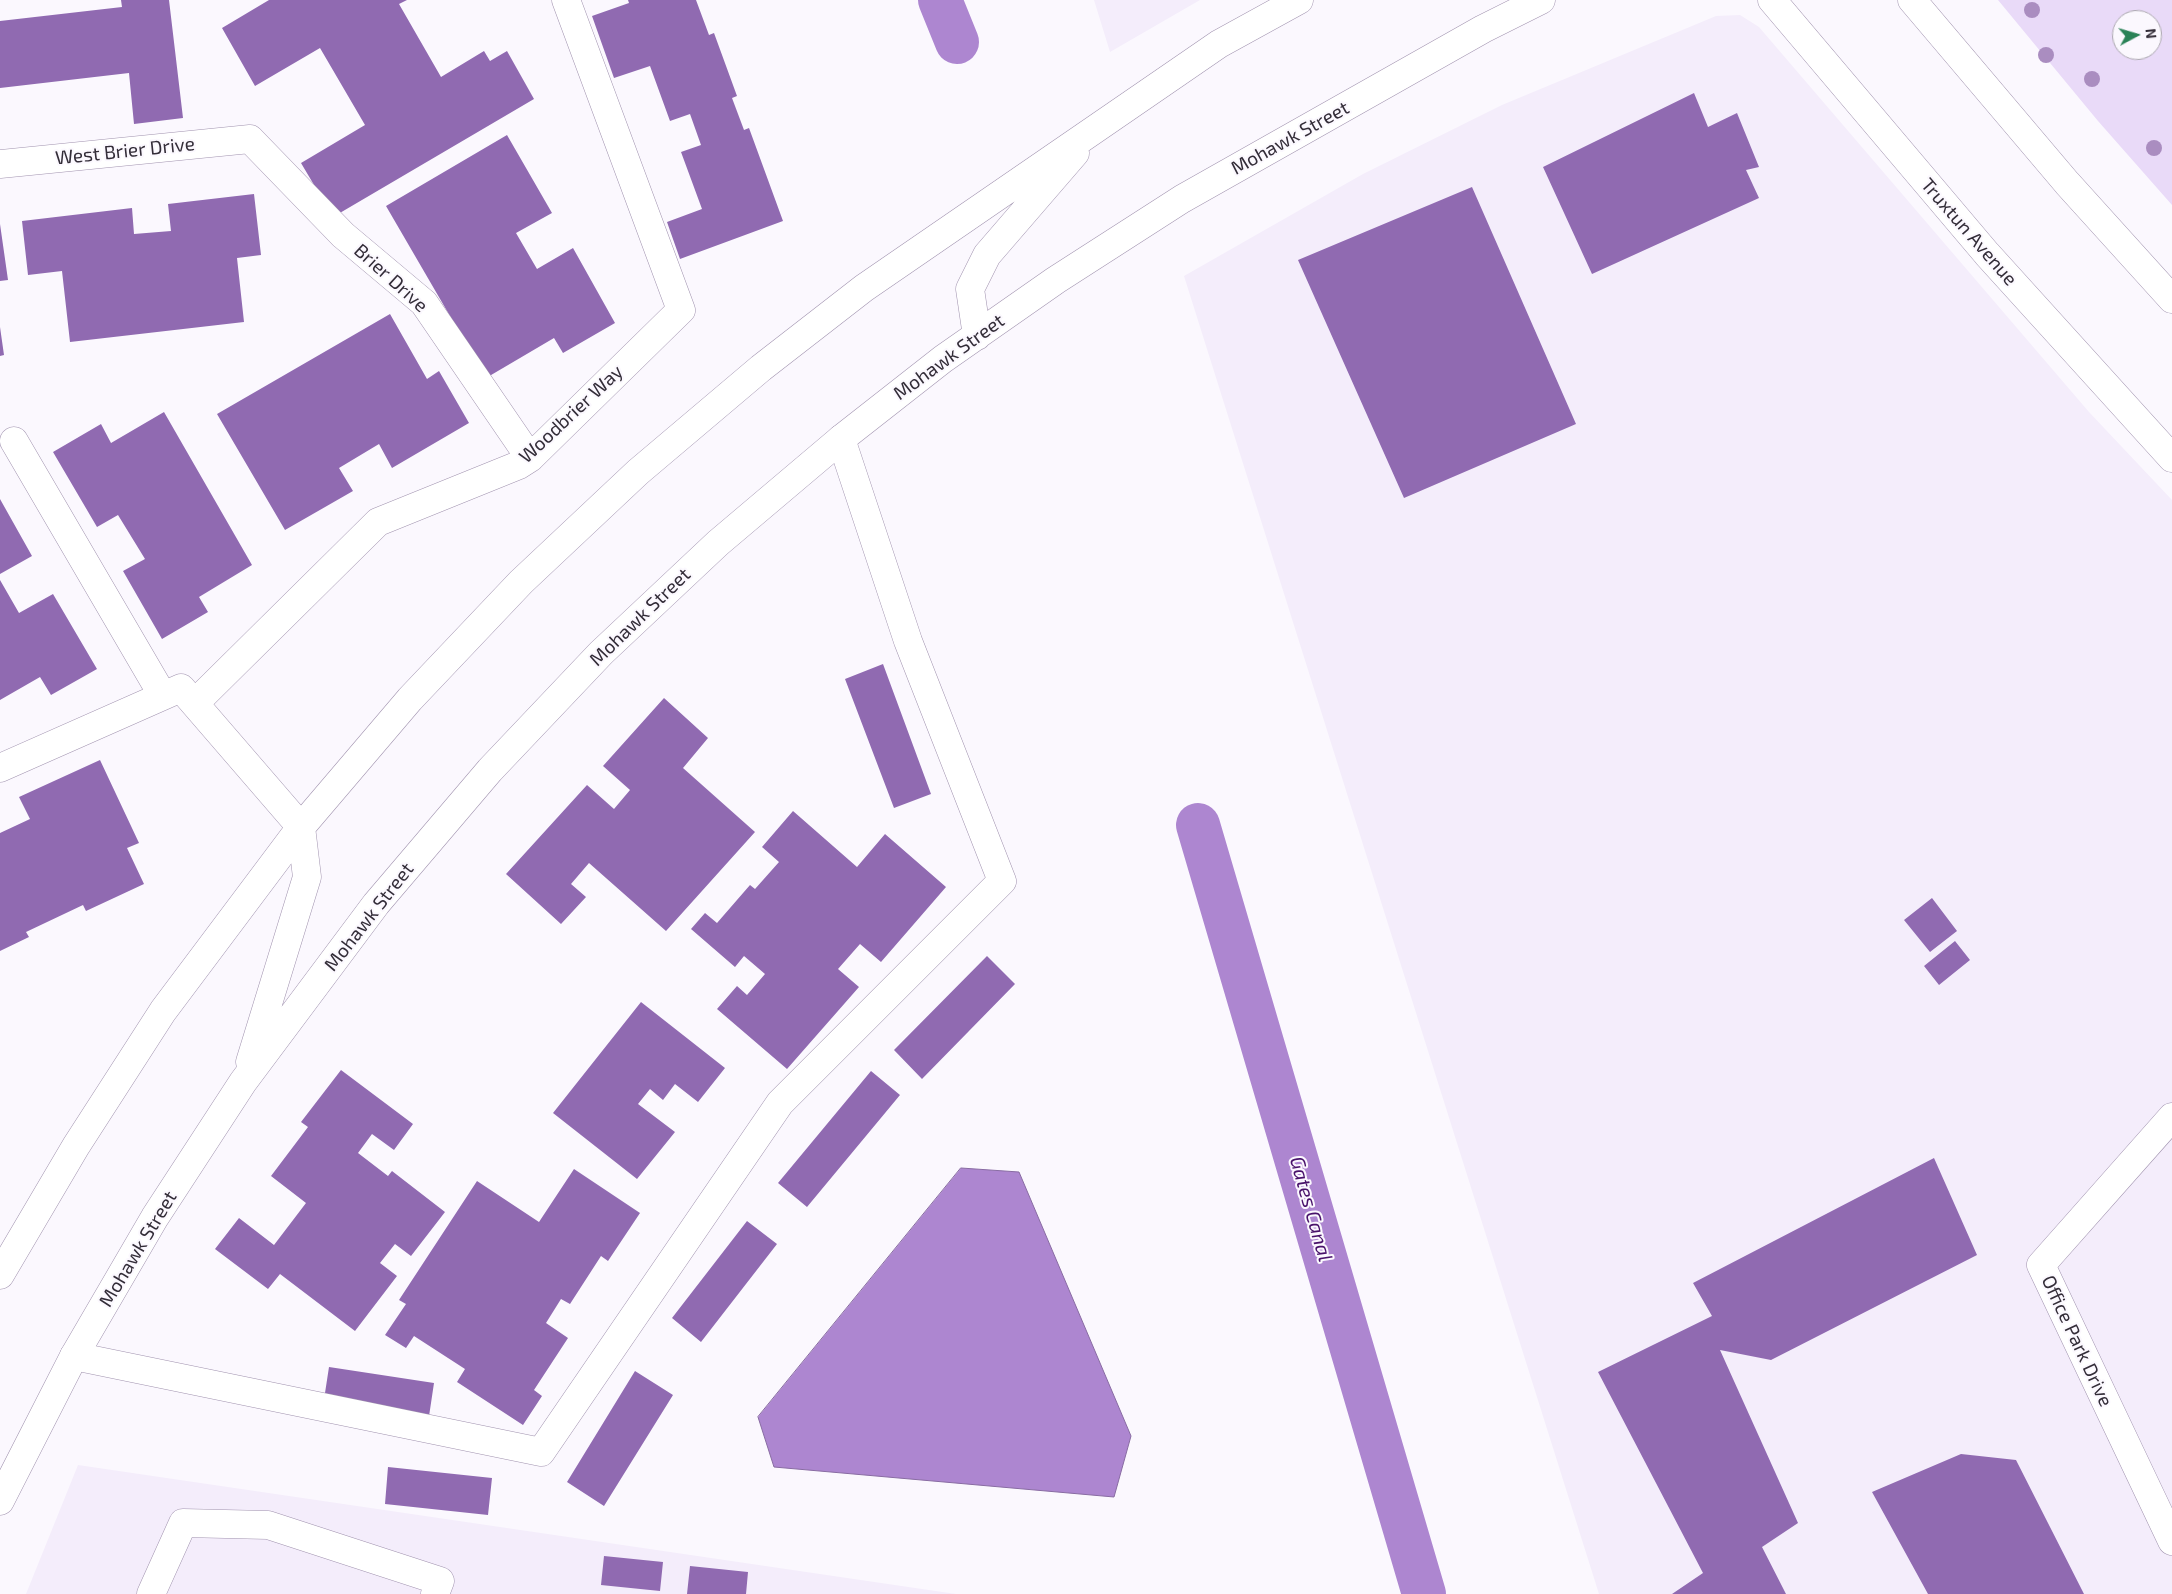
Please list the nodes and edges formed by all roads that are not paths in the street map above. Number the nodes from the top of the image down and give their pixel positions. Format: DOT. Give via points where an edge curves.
graph roads {
  1 [pos="566,0"];
  2 [pos="1299,0"];
  3 [pos="1542,0"];
  4 [pos="1772,0"];
  5 [pos="1912,0"];
  6 [pos="1101,124"];
  7 [pos="250,139"];
  8 [pos="0,164"];
  9 [pos="2172,299"];
  10 [pos="977,336"];
  11 [pos="841,439"];
  12 [pos="14,441"];
  13 [pos="530,458"];
  14 [pos="2172,458"];
  15 [pos="163,696"];
  16 [pos="195,703"];
  17 [pos="0,768"];
  18 [pos="302,827"];
  19 [pos="243,1082"];
  20 [pos="2172,1117"];
  21 [pos="0,1275"];
  22 [pos="74,1356"];
  23 [pos="0,1501"];
  24 [pos="2172,1541"];
  25 [pos="151,1594"];
  26 [pos="435,1594"];
  1 -- 13 [label="main road, Woodbrier Way" via="681,310"];
  2 -- 6 [label="main road" via="1219,44"];
  3 -- 10 [label="main road, Mohawk Street" via="1483,29 1182,199 1056,280"];
  4 -- 14 [label="main road, Truxtun Avenue" via="1987,254"];
  5 -- 9 [label="main road" via="2067,183"];
  6 -- 10 [label="main road" via="987,255 970,289"];
  6 -- 18 [label="main road" via="864,288 761,368 638,472 521,582 430,678"];
  7 -- 8 [label="main road, West Brier Drive"];
  7 -- 13 [label="main road, Brier Drive" via="343,235 424,304"];
  10 -- 11 [label="main road, Mohawk Street"];
  11 -- 19 [label="main road, Mohawk Street" via="718,543 601,654 490,770 376,904"];
  11 -- 22 [label="main road" via="908,641 1002,881 780,1103 541,1452"];
  12 -- 15 [label="main road"];
  13 -- 16 [label="main road, Woodbrier Way" via="378,522"];
  15 -- 16 [label="main road" via="181,688"];
  15 -- 17 [label="main road"];
  16 -- 18 [label="main road"];
  18 -- 19 [label="main road" via="307,877"];
  18 -- 21 [label="main road" via="163,1011 76,1146"];
  19 -- 22 [label="main road, Mohawk Street" via="156,1217"];
  20 -- 24 [label="main road, Office Park Drive" via="2041,1265"];
  22 -- 23 [label="main road, Mohawk Street"];
  25 -- 26 [label="main road" via="183,1523 268,1525 440,1581"];
}
